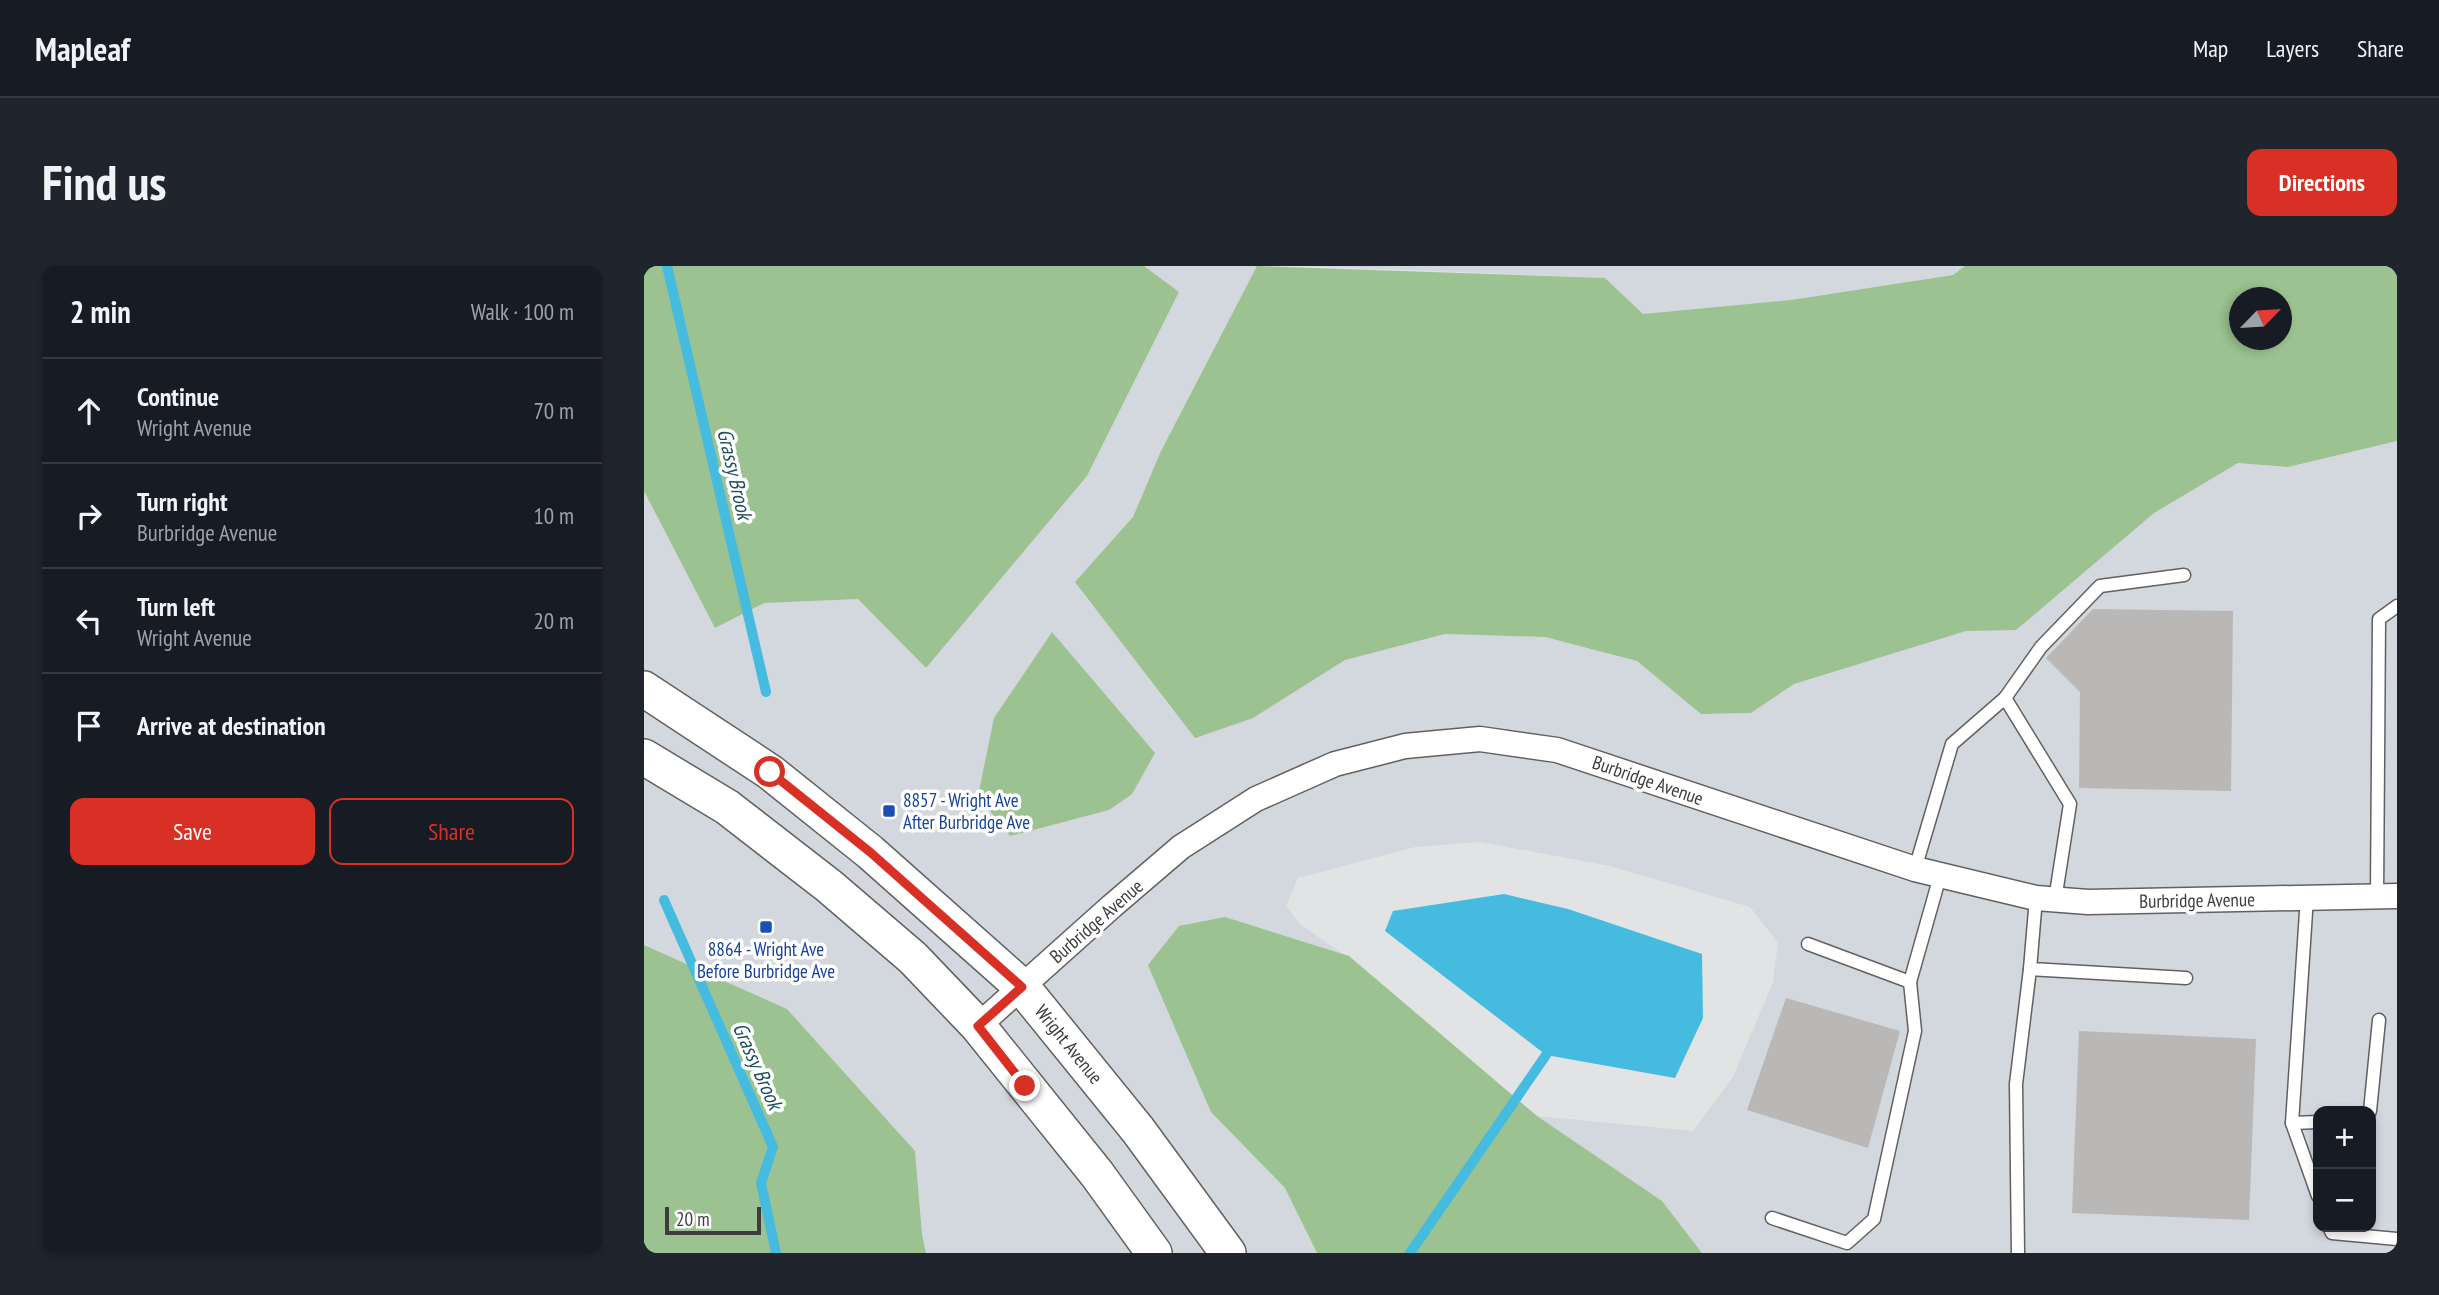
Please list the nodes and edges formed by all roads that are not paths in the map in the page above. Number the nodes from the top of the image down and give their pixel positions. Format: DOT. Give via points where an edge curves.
graph roads {
  1 [pos="2184,575"];
  2 [pos="2397,606"];
  3 [pos="644,690"];
  4 [pos="2005,698"];
  5 [pos="644,757"];
  6 [pos="1915,869"];
  7 [pos="1940,876"];
  8 [pos="2387,896"];
  9 [pos="2307,897"];
  10 [pos="2045,899"];
  11 [pos="1808,944"];
  12 [pos="2030,969"];
  13 [pos="2186,978"];
  14 [pos="1910,982"];
  15 [pos="1022,987"];
  16 [pos="2379,1020"];
  17 [pos="978,1026"];
  18 [pos="2370,1106"];
  19 [pos="2313,1122"];
  20 [pos="2292,1123"];
  21 [pos="2313,1182"];
  22 [pos="1772,1218"];
  23 [pos="2332,1232"];
  24 [pos="2397,1239"];
  25 [pos="1154,1253"];
  26 [pos="1228,1253"];
  27 [pos="2018,1253"];
  1 -- 4 [label="lane" via="2100,586 2040,647"];
  2 -- 8 [label="lane" via="2379,619"];
  3 -- 15 [label="main road, Wright Avenue" via="770,772 870,852"];
  4 -- 6 [label="lane" via="1952,744"];
  4 -- 10 [label="lane" via="2070,804"];
  5 -- 17 [label="main road" via="727,807 829,886 913,958"];
  6 -- 7 [label="street, Burbridge Avenue"];
  6 -- 15 [label="street, Burbridge Avenue" via="1557,750 1480,739 1405,746 1335,764 1256,799 1181,847"];
  7 -- 10 [label="street, Burbridge Avenue"];
  7 -- 14 [label="lane"];
  8 -- 9 [label="street, Burbridge Avenue"];
  9 -- 10 [label="street, Burbridge Avenue"];
  9 -- 20 [label="lane"];
  10 -- 12 [label="lane"];
  11 -- 14 [label="lane"];
  12 -- 13 [label="lane"];
  12 -- 27 [label="lane" via="2016,1084"];
  14 -- 22 [label="lane" via="1915,1031 1874,1219 1847,1242"];
  15 -- 17 [label="street, Burbridge Avenue"];
  15 -- 26 [label="main road, Wright Avenue" via="1138,1130"];
  16 -- 18 [label="lane"];
  17 -- 25 [label="main road"];
  19 -- 20 [label="lane"];
  20 -- 21 [label="lane"];
  23 -- 24 [label="lane"];
}
